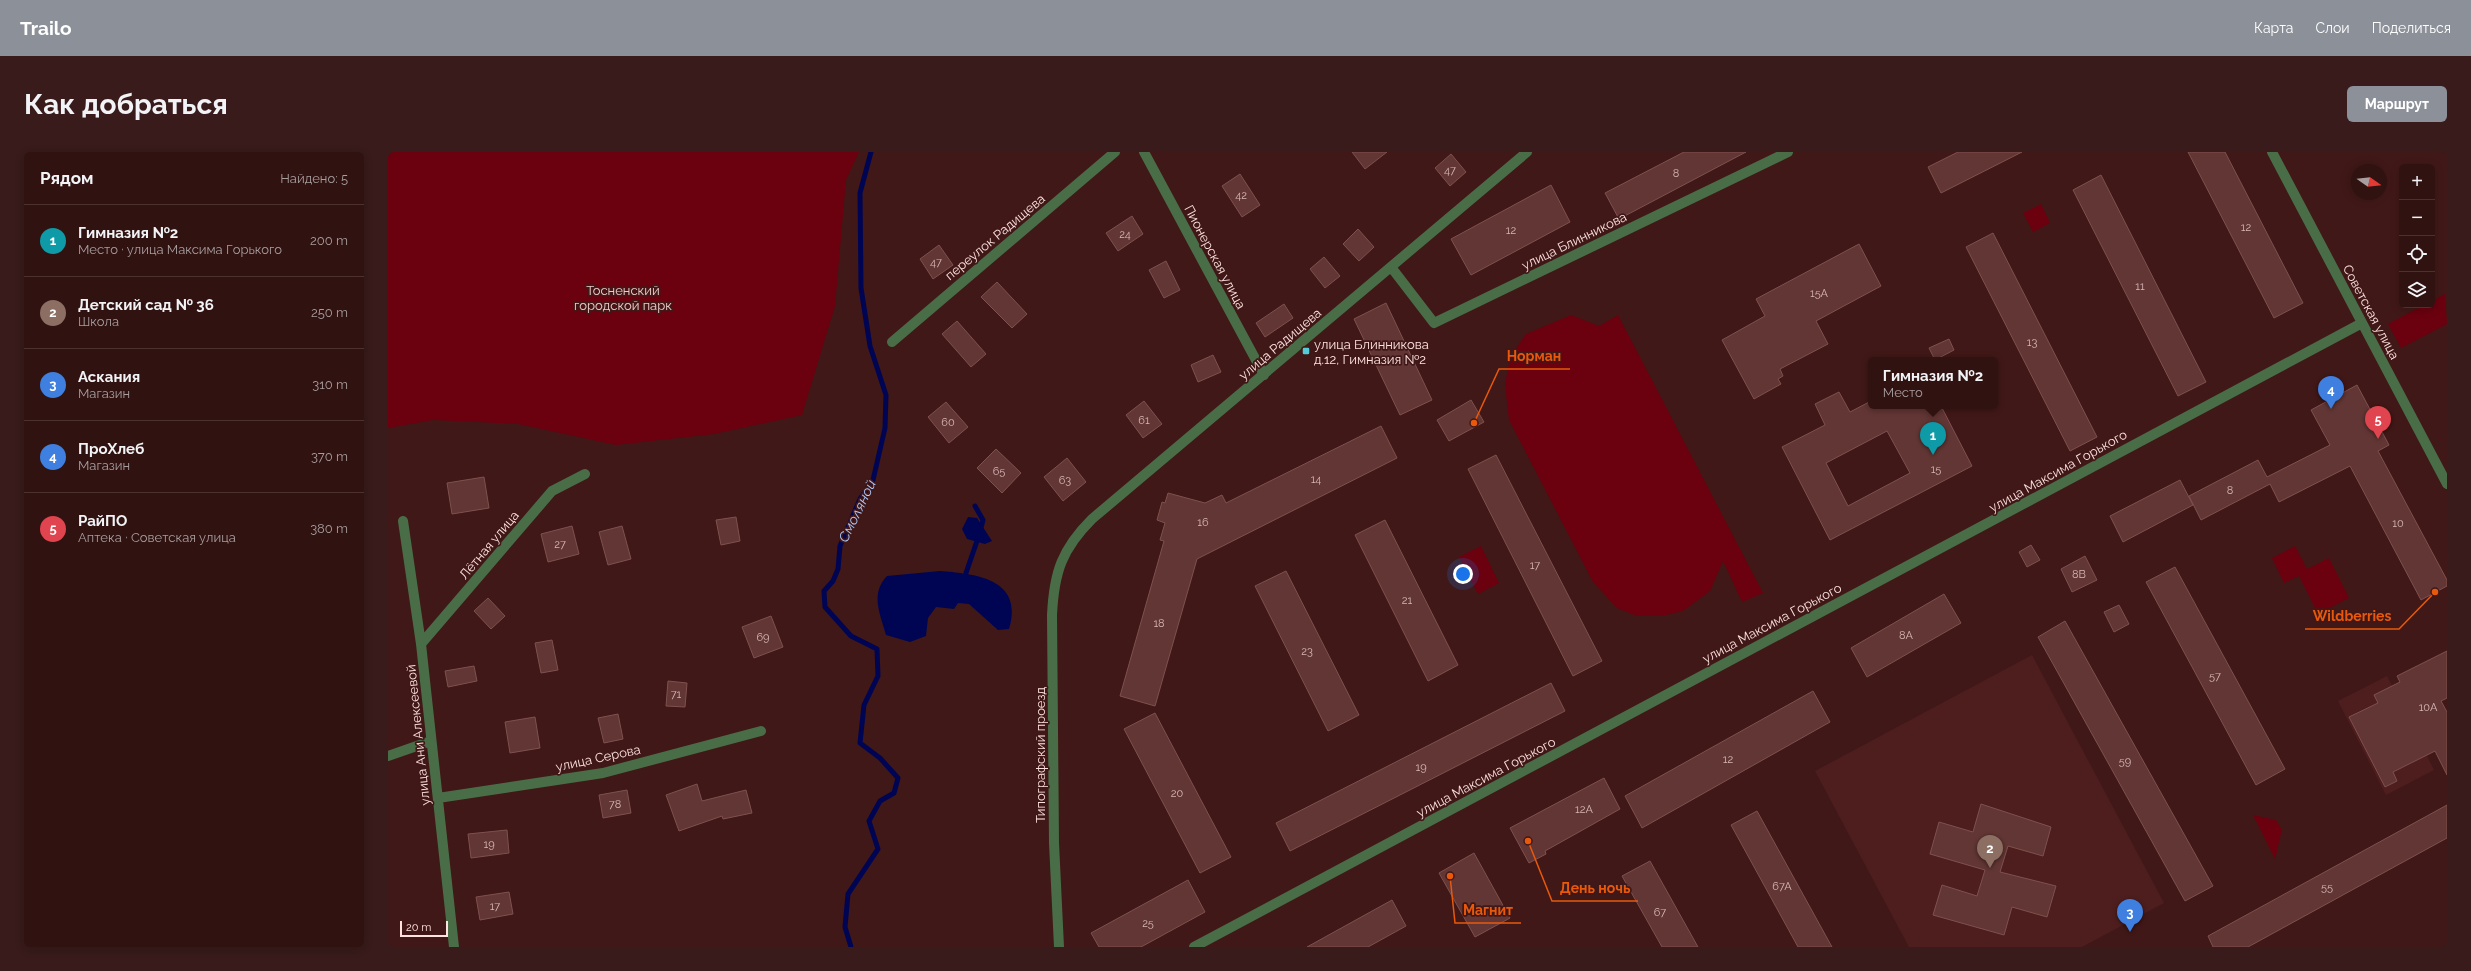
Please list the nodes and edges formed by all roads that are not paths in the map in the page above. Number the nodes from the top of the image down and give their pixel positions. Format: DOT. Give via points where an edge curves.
graph roads {
  1 [pos="1115,152"];
  2 [pos="1144,152"];
  3 [pos="1527,152"];
  4 [pos="1788,152"];
  5 [pos="2272,152"];
  6 [pos="1392,267"];
  7 [pos="2362,323"];
  8 [pos="892,342"];
  9 [pos="1264,375"];
  10 [pos="585,474"];
  11 [pos="2447,484"];
  12 [pos="402,521"];
  13 [pos="1060,564"];
  14 [pos="421,644"];
  15 [pos="761,731"];
  16 [pos="431,741"];
  17 [pos="388,756"];
  18 [pos="438,798"];
  19 [pos="454,947"];
  20 [pos="1058,947"];
  21 [pos="1194,947"];
  1 -- 8 [label="street, переулок Радищева"];
  2 -- 9 [label="street, Пионерская улица"];
  3 -- 6 [label="street, улица Радищева"];
  4 -- 6 [label="street, улица Блинникова" via="1434,323"];
  5 -- 7 [label="street, Советская улица"];
  6 -- 9 [label="street, улица Радищева"];
  7 -- 11 [label="street, Советская улица"];
  7 -- 21 [label="street, улица Максима Горького"];
  9 -- 13 [label="street, улица Радищева" via="1092,519 1066,548"];
  10 -- 14 [label="street, Лётная улица" via="552,491"];
  12 -- 14 [label="street, улица Ани Алексеевой"];
  13 -- 20 [label="street, Типографский проезд" via="1052,615 1054,843"];
  14 -- 16 [label="street, улица Ани Алексеевой"];
  15 -- 18 [label="street, улица Серова" via="603,773"];
  16 -- 17 [label="street"];
  16 -- 18 [label="street, улица Ани Алексеевой"];
  18 -- 19 [label="street, улица Ани Алексеевой"];
}
